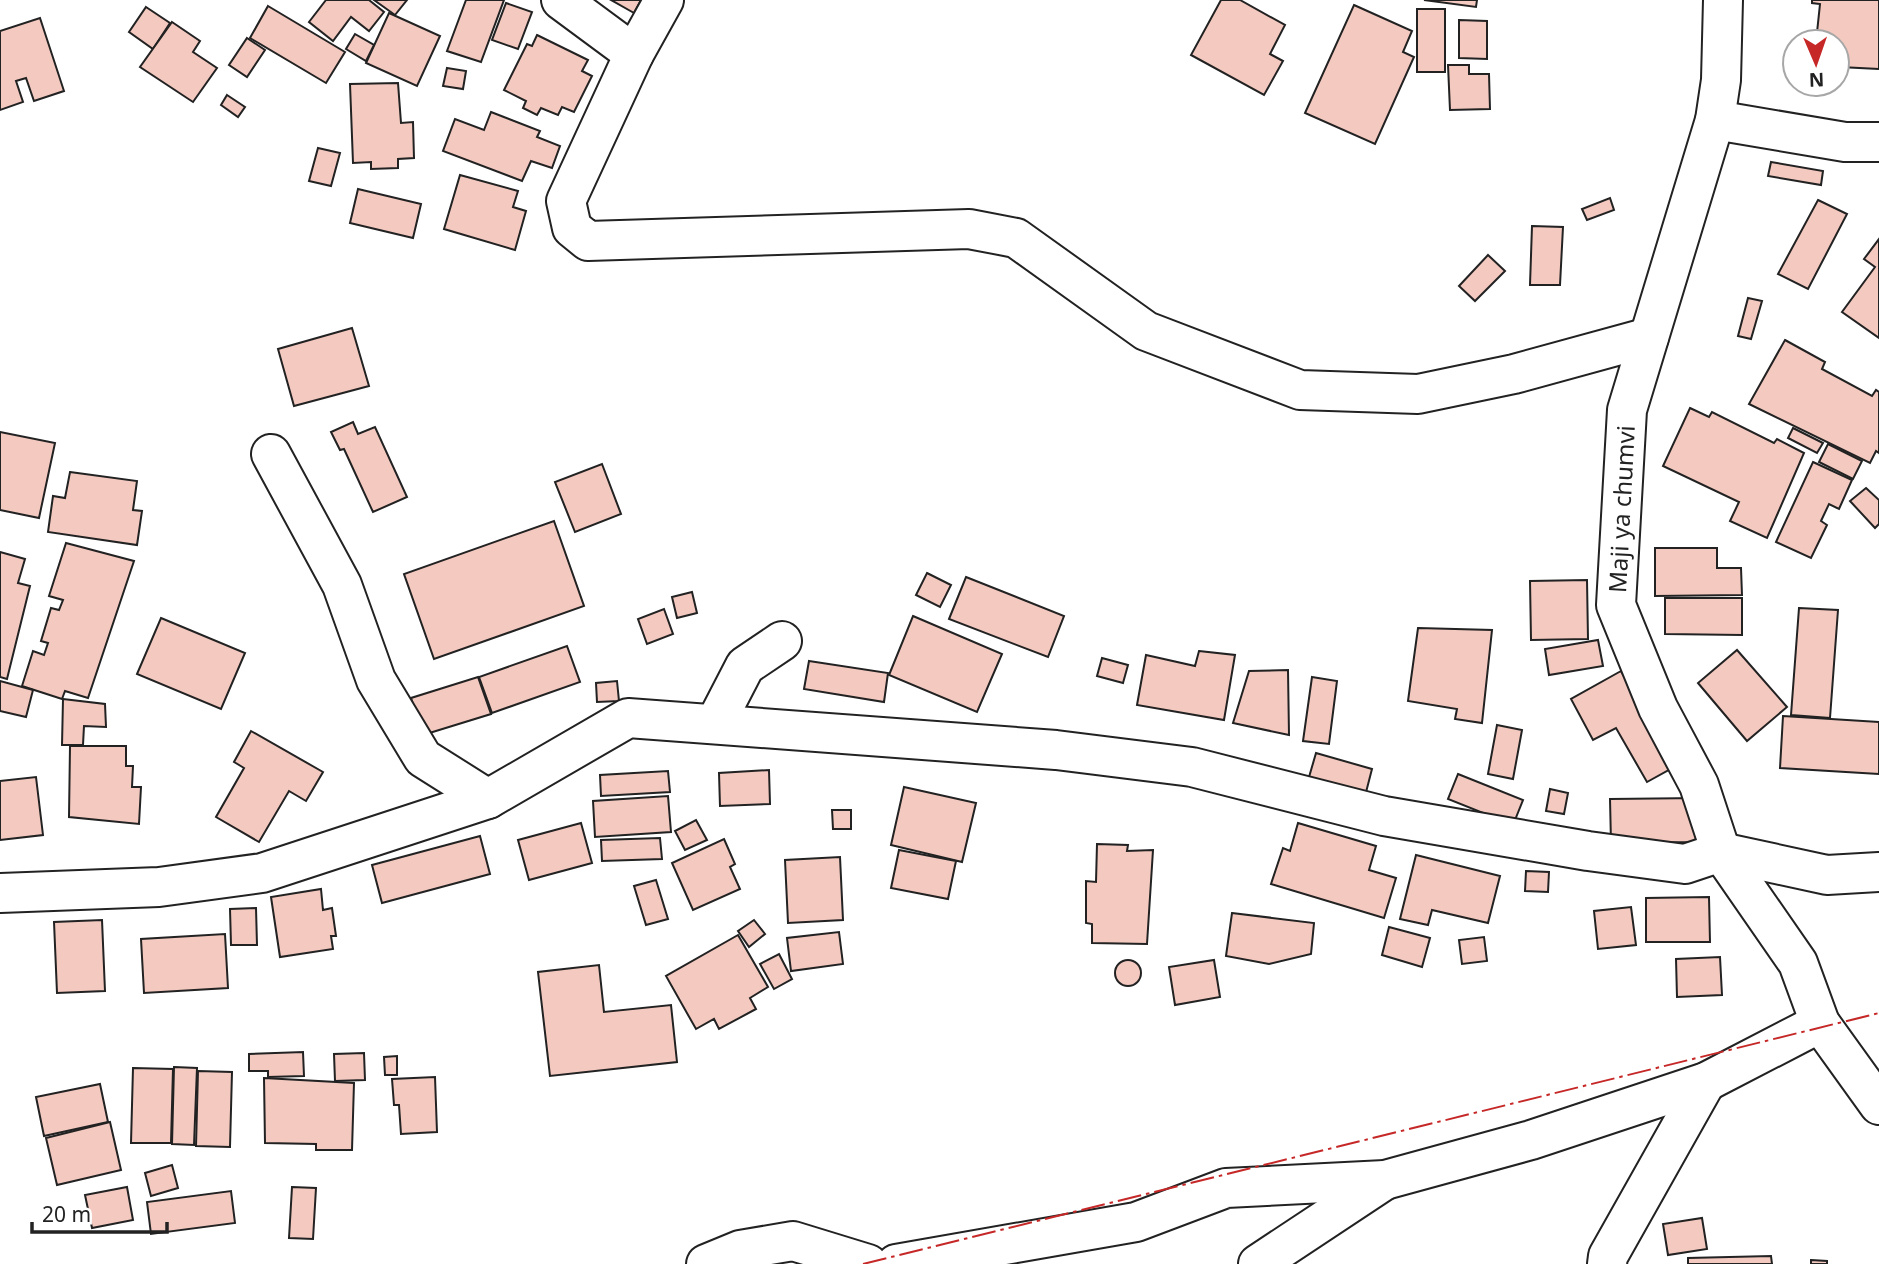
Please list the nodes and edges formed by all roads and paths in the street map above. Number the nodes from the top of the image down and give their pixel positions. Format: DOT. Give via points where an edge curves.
graph roads {
  1 [pos="561,0"];
  2 [pos="664,0"];
  3 [pos="1723,0"];
  4 [pos="634,54"];
  5 [pos="1715,120"];
  6 [pos="1879,142"];
  7 [pos="1649,337"];
  8 [pos="271,454"];
  9 [pos="782,640"];
  10 [pos="715,724"];
  11 [pos="488,799"];
  12 [pos="1721,852"];
  13 [pos="1879,872"];
  14 [pos="0,893"];
  15 [pos="1820,1023"];
  16 [pos="1706,1082"];
  17 [pos="1879,1105"];
  18 [pos="1385,1180"];
  19 [pos="1264,1263"];
  20 [pos="706,1264"];
  21 [pos="868,1264"];
  22 [pos="896,1264"];
  23 [pos="1607,1264"];
  1 -- 4 [label="street"];
  2 -- 4 [label="street"];
  3 -- 5 [label="street, Maji ya chumvi"];
  4 -- 7 [label="street" via="566,201 572,228 588,241 969,229 1016,238 1146,331 1300,390 1418,394 1514,374"];
  5 -- 6 [label="street" via="1845,142"];
  5 -- 7 [label="street, Maji ya chumvi"];
  7 -- 12 [label="street, Maji ya chumvi" via="1627,410 1616,605 1658,708 1699,785"];
  8 -- 11 [label="street" via="342,585 376,680 423,758"];
  9 -- 10 [label="street" via="746,666"];
  10 -- 11 [label="street" via="628,718"];
  10 -- 12 [label="street" via="1056,750 1164,763 1384,816 1588,851 1685,864"];
  11 -- 14 [label="street" via="262,873 159,887"];
  12 -- 13 [label="street" via="1827,876"];
  12 -- 15 [label="street, Maji ya chumvi" via="1798,963"];
  15 -- 16 [label="street"];
  15 -- 17 [label="street, Maji ya chumvi"];
  16 -- 18 [label="street" via="1531,1140"];
  16 -- 23 [label="street"];
  18 -- 19 [label="street"];
  18 -- 22 [label="street" via="1226,1188 1136,1222"];
  20 -- 21 [label="street" via="740,1250 793,1241"];
}
